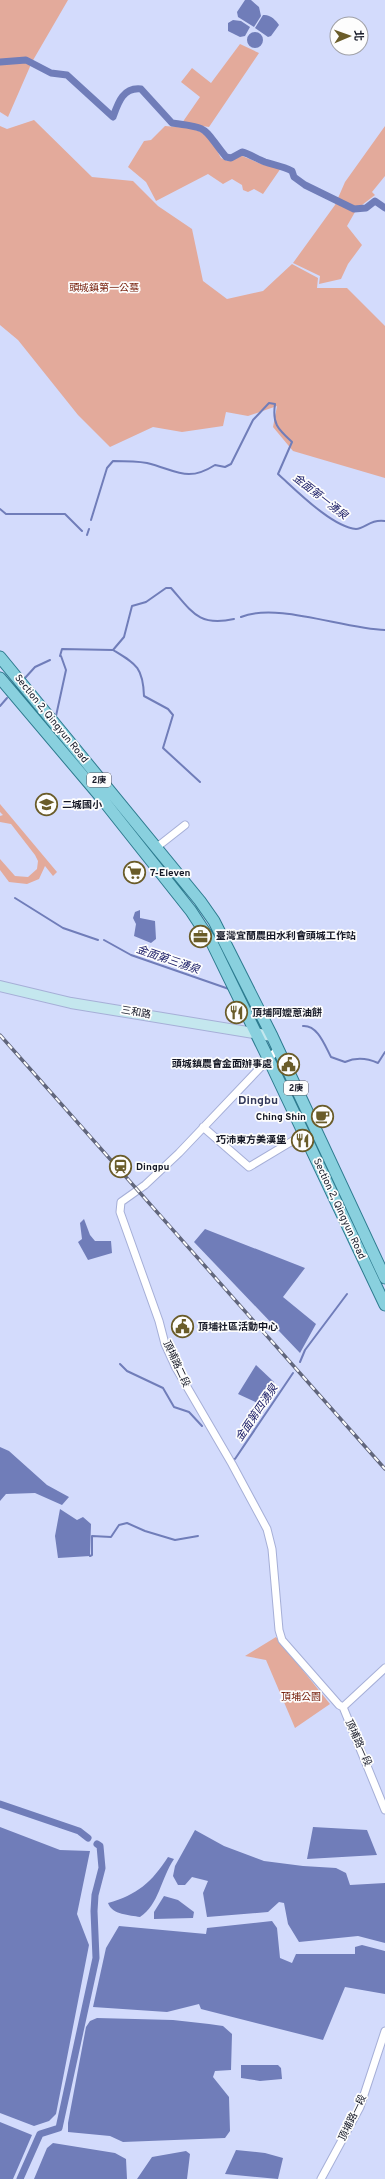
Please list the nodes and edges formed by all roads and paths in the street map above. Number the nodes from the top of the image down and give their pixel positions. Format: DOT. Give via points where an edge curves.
graph roads {
  1 [pos="0,657"];
  2 [pos="0,678"];
  3 [pos="100,794"];
  4 [pos="185,825"];
  5 [pos="157,847"];
  6 [pos="0,986"];
  7 [pos="256,1033"];
  8 [pos="272,1036"];
  9 [pos="278,1049"];
  10 [pos="270,1060"];
  11 [pos="203,1128"];
  12 [pos="304,1134"];
  13 [pos="385,1278"];
  14 [pos="385,1305"];
  15 [pos="385,1668"];
  16 [pos="343,1707"];
  17 [pos="385,1810"];
  18 [pos="385,2031"];
  19 [pos="321,2179"];
  1 -- 3 [label="main road, Section 2, Qingyun Road / 2庚"];
  2 -- 3 [label="main road, Section 2, Qingyun Road / 2庚"];
  3 -- 5 [label="main road, Section 2, Qingyun Road / 2庚"];
  3 -- 7 [label="main road, Section 2, Qingyun Road / 2庚" via="192,911 212,942"];
  4 -- 5 [label="street"];
  5 -- 8 [label="main road, Section 2, Qingyun Road / 2庚" via="214,922"];
  6 -- 7 [label="main road, 三和路" via="71,1003"];
  7 -- 8 [label="main road, 三和路"];
  7 -- 10 [label="main road, Section 2, Qingyun Road / 2庚"];
  8 -- 9 [label="main road, Section 2, Qingyun Road / 2庚"];
  9 -- 10 [label="street, 頂埔路二段"];
  9 -- 13 [label="main road, Section 2, Qingyun Road / 2庚"];
  10 -- 11 [label="street, 頂埔路二段"];
  10 -- 12 [label="main road, Section 2, Qingyun Road / 2庚"];
  11 -- 12 [label="street" via="249,1167"];
  11 -- 16 [label="street, 頂埔路二段" via="145,1185 121,1202 120,1212 165,1344 176,1368 267,1529 272,1549 282,1640"];
  12 -- 14 [label="main road, Section 2, Qingyun Road / 2庚"];
  15 -- 16 [label="street, 頂埔路一段"];
  16 -- 17 [label="street, 頂埔路一段"];
  18 -- 19 [label="street, 頂埔路一段" via="360,2107"];
}
